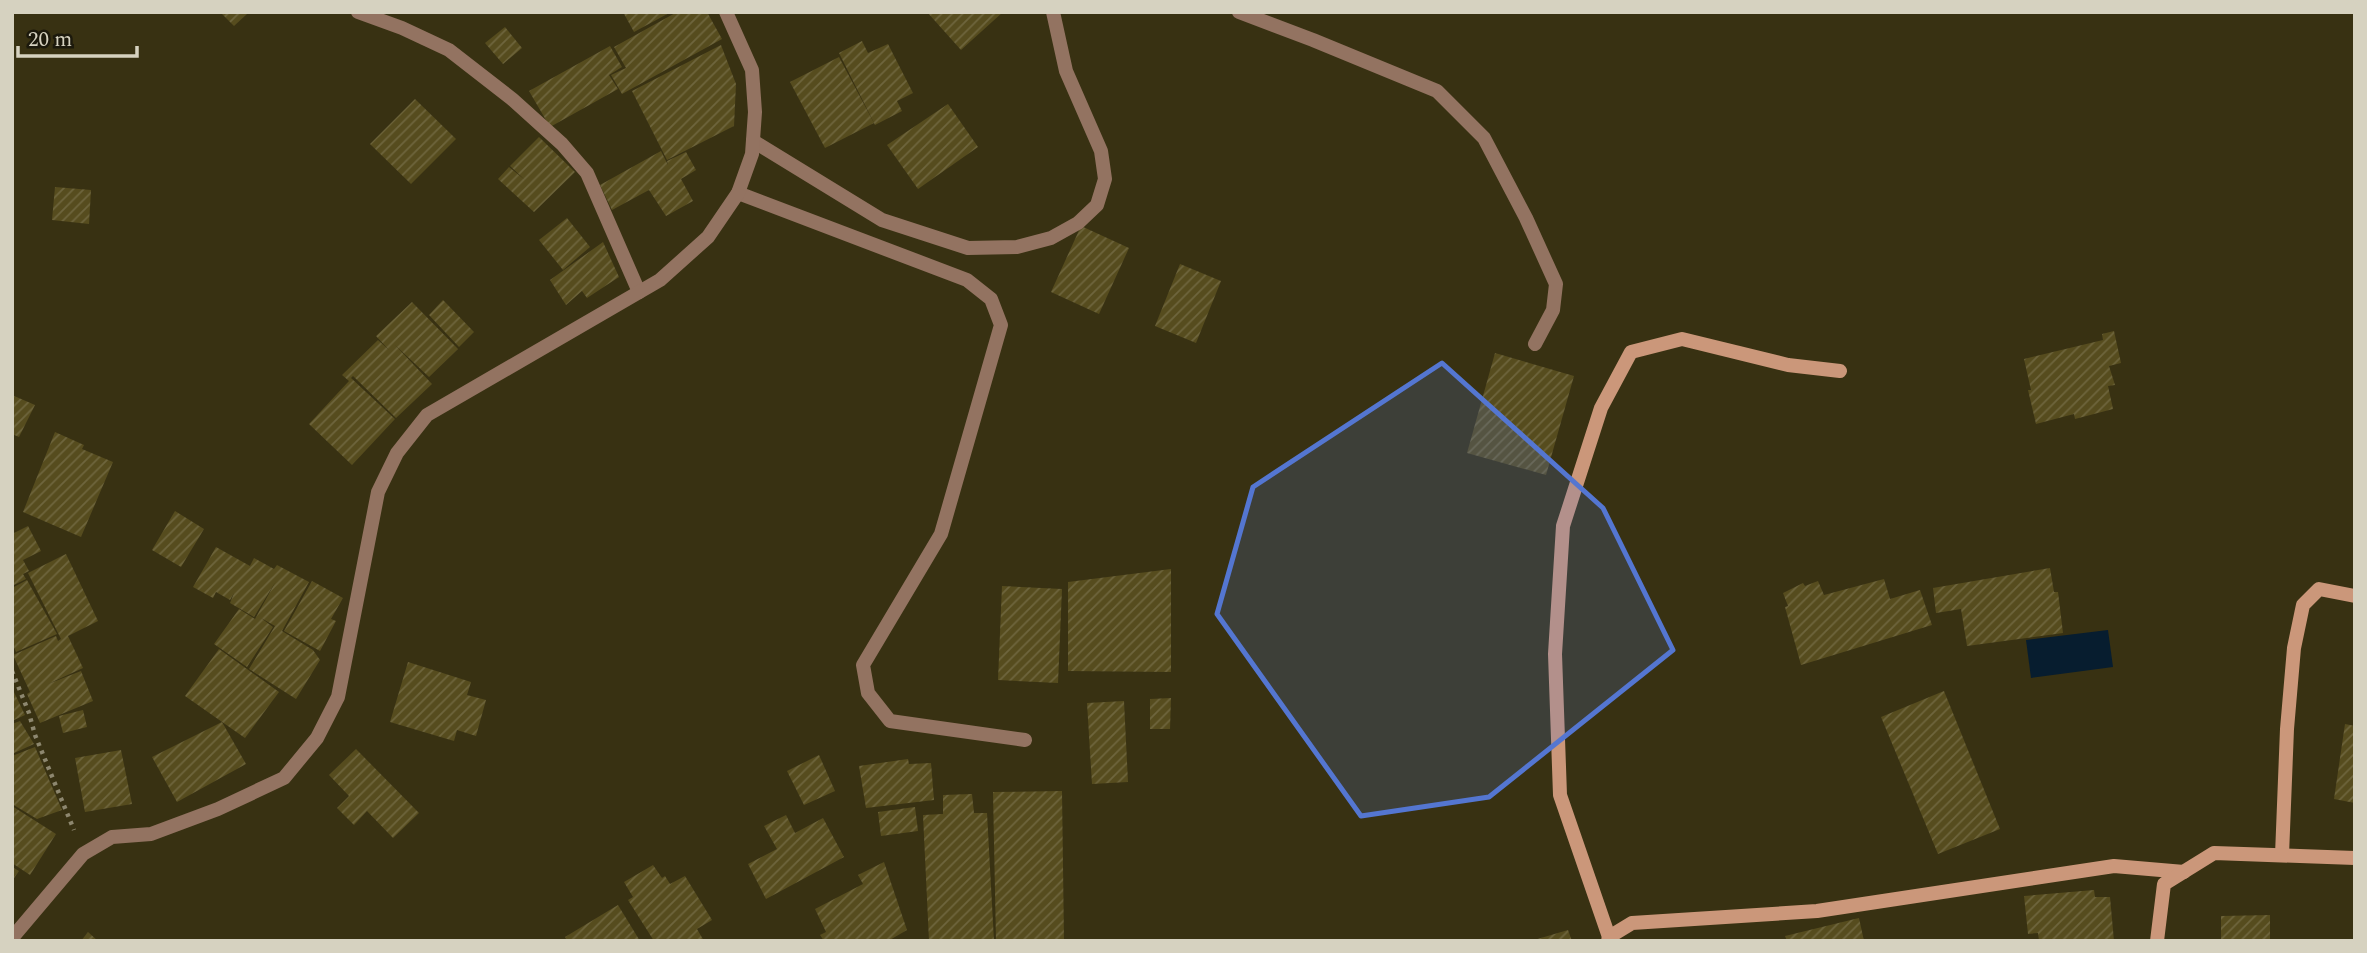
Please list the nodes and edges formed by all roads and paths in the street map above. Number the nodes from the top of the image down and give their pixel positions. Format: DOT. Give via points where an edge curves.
graph roads {
  1 [pos="358,12"];
  2 [pos="726,12"];
  3 [pos="1053,12"];
  4 [pos="1239,12"];
  5 [pos="753,141"];
  6 [pos="737,193"];
  7 [pos="639,292"];
  8 [pos="1535,344"];
  9 [pos="1840,371"];
  10 [pos="2355,596"];
  11 [pos="12,671"];
  12 [pos="1025,740"];
  13 [pos="83,854"];
  14 [pos="2282,855"];
  15 [pos="2355,858"];
  16 [pos="2184,872"];
  17 [pos="12,937"];
  18 [pos="1608,939"];
  19 [pos="2157,941"];
  1 -- 7 [label="street" via="449,50 562,144 587,173"];
  2 -- 5 [label="street" via="751,70"];
  3 -- 5 [label="street" via="1066,71 1101,151 1105,179 1097,205 1052,238 1017,247 968,248 882,220"];
  4 -- 8 [label="street" via="1437,91 1483,138 1556,284 1553,310"];
  5 -- 6 [label="street"];
  6 -- 7 [label="street" via="708,237 660,280"];
  6 -- 12 [label="street" via="967,280 991,299 1001,325 941,534 863,665 868,693 890,721"];
  7 -- 13 [label="street" via="428,415 397,453 378,492 338,697 317,738 284,778 151,834 112,836"];
  9 -- 18 [label="street" via="1788,365 1682,339 1631,352 1601,408 1563,526 1555,654 1560,795"];
  10 -- 14 [label="street" via="2319,589 2302,605 2287,729"];
  11 -- 13 [label="path"];
  13 -- 17 [label="street"];
  14 -- 15 [label="street"];
  14 -- 16 [label="street" via="2214,853"];
  16 -- 18 [label="street" via="2114,866 1817,911 1633,923"];
  16 -- 19 [label="street" via="2164,884"];
}
